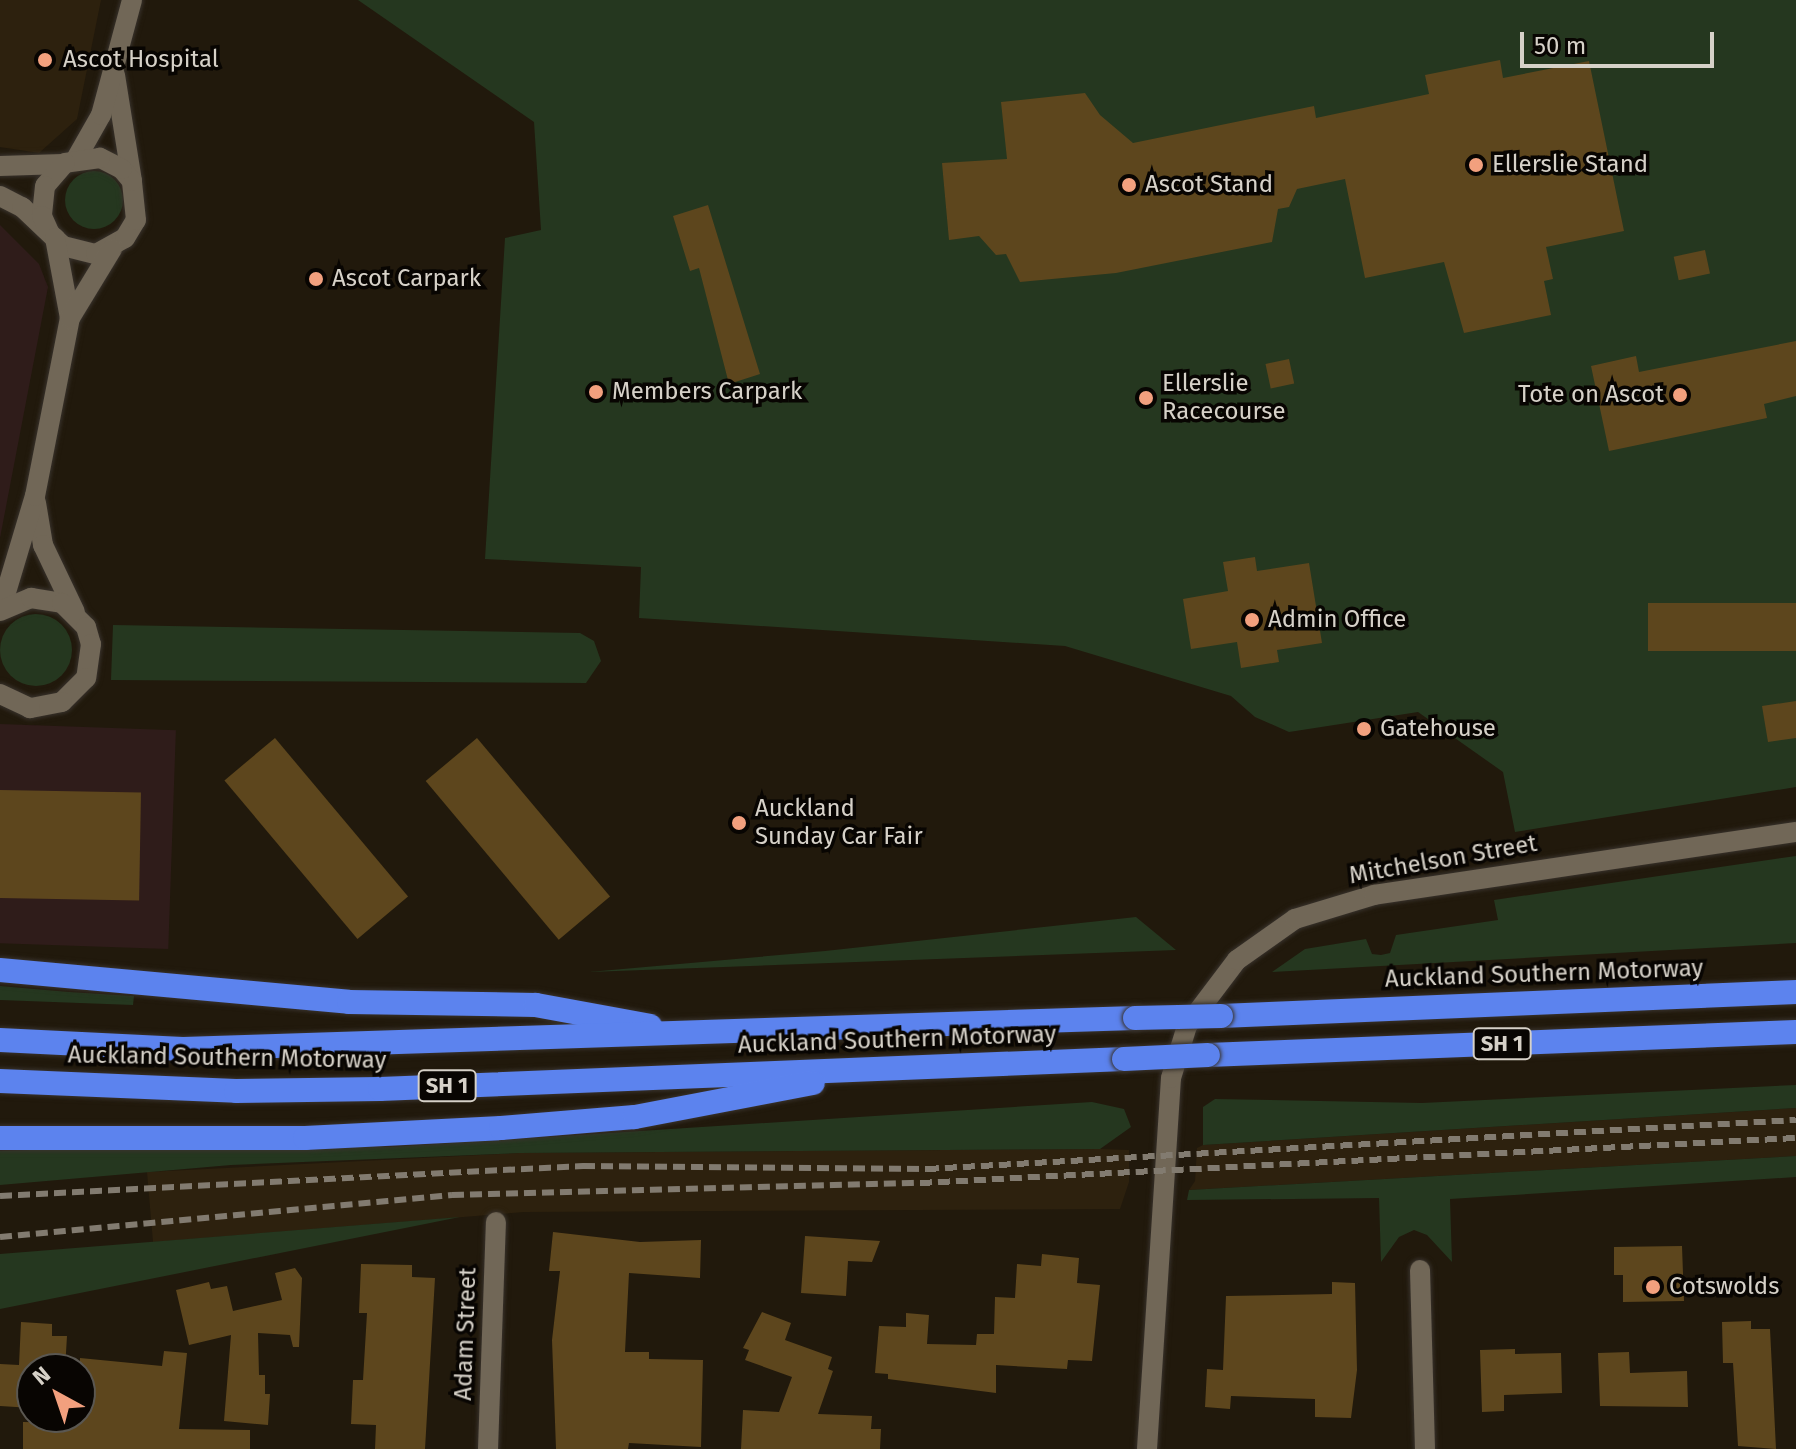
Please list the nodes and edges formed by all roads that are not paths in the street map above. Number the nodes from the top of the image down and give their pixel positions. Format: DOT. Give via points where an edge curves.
graph roads {
  1 [pos="132,0"];
  2 [pos="115,71"];
  3 [pos="71,161"];
  4 [pos="0,166"];
  5 [pos="132,181"];
  6 [pos="0,196"];
  7 [pos="52,235"];
  8 [pos="112,249"];
  9 [pos="70,318"];
  10 [pos="35,496"];
  11 [pos="1,610"];
  12 [pos="75,613"];
  13 [pos="0,694"];
  14 [pos="1796,832"];
  15 [pos="0,970"];
  16 [pos="1796,992"];
  17 [pos="1796,1032"];
  18 [pos="697,1035"];
  19 [pos="0,1040"];
  20 [pos="894,1068"];
  21 [pos="0,1081"];
  22 [pos="0,1138"];
  23 [pos="496,1222"];
  24 [pos="1420,1270"];
  25 [pos="488,1449"];
  26 [pos="1147,1449"];
  27 [pos="1425,1449"];
  1 -- 2 [label="street"];
  2 -- 3 [label="street" via="101,115"];
  2 -- 5 [label="street"];
  3 -- 4 [label="street"];
  3 -- 5 [label="street" via="107,160"];
  3 -- 7 [label="street" via="45,186 42,216"];
  5 -- 8 [label="street" via="138,215"];
  6 -- 7 [label="street" via="22,207"];
  7 -- 8 [label="street" via="85,254"];
  7 -- 9 [label="street"];
  8 -- 9 [label="street"];
  9 -- 10 [label="street"];
  10 -- 11 [label="street"];
  10 -- 12 [label="street" via="43,545"];
  11 -- 12 [label="street" via="15,601 47,598"];
  12 -- 13 [label="street" via="91,644 86,678 75,692 55,704 30,708"];
  14 -- 26 [label="street, Mitchelson Street" via="1374,895 1295,919 1237,960 1187,1026 1171,1078"];
  15 -- 18 [label="highway" via="349,1002 536,1005"];
  16 -- 18 [label="highway, Auckland Southern Motorway / SH 1, bridge"];
  17 -- 20 [label="highway, Auckland Southern Motorway / SH 1, bridge"];
  18 -- 19 [label="highway, Auckland Southern Motorway / SH 1" via="183,1049"];
  20 -- 21 [label="highway, Auckland Southern Motorway / SH 1" via="268,1091"];
  20 -- 22 [label="highway" via="635,1117 501,1128 305,1138"];
  23 -- 25 [label="street, Adam Street"];
  24 -- 27 [label="street"];
}
